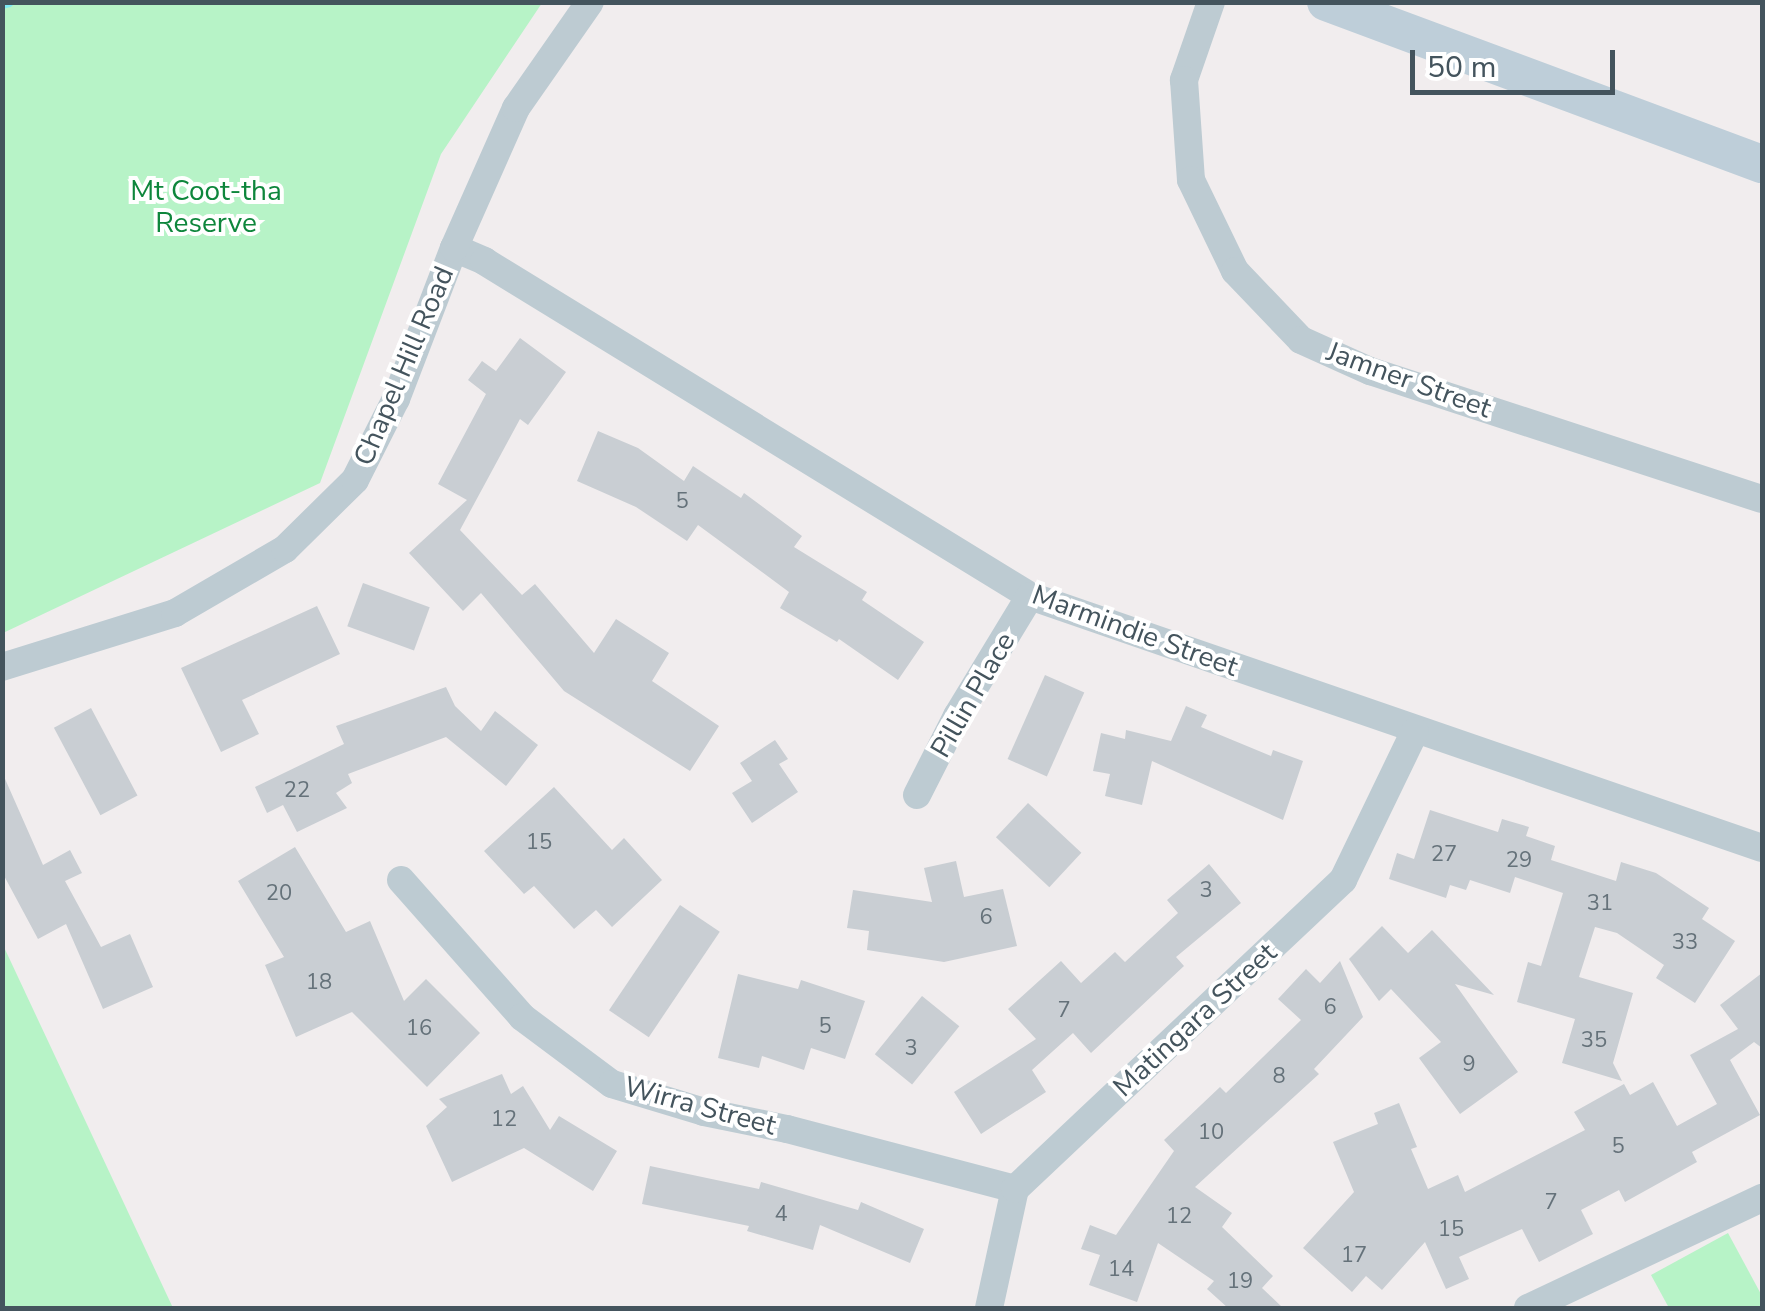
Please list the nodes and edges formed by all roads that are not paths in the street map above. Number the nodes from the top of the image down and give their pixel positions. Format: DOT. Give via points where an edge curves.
graph roads {
  1 [pos="590,2"];
  2 [pos="1211,2"];
  3 [pos="1326,2"];
  4 [pos="1762,164"];
  5 [pos="454,248"];
  6 [pos="1762,499"];
  7 [pos="1030,596"];
  8 [pos="2,667"];
  9 [pos="1415,731"];
  10 [pos="918,795"];
  11 [pos="1762,848"];
  12 [pos="402,880"];
  13 [pos="1015,1188"];
  14 [pos="1762,1198"];
  15 [pos="989,1308"];
  16 [pos="1528,1308"];
  1 -- 5 [label="street, Chapel Hill Road" via="516,108"];
  2 -- 6 [label="street, Jamner Street" via="1184,80 1192,180 1235,271 1301,340 1370,371"];
  3 -- 4 [label="main road"];
  5 -- 7 [label="street, Marmindie Street"];
  5 -- 8 [label="street, Chapel Hill Road" via="396,399 355,480 285,549 175,613"];
  7 -- 9 [label="street, Marmindie Street"];
  7 -- 10 [label="street, Pillin Place"];
  9 -- 11 [label="street, Marmindie Street"];
  9 -- 13 [label="street, Matingara Street" via="1342,880"];
  12 -- 13 [label="street, Wirra Street" via="522,1017 612,1084"];
  13 -- 15 [label="street"];
  14 -- 16 [label="street"];
}
